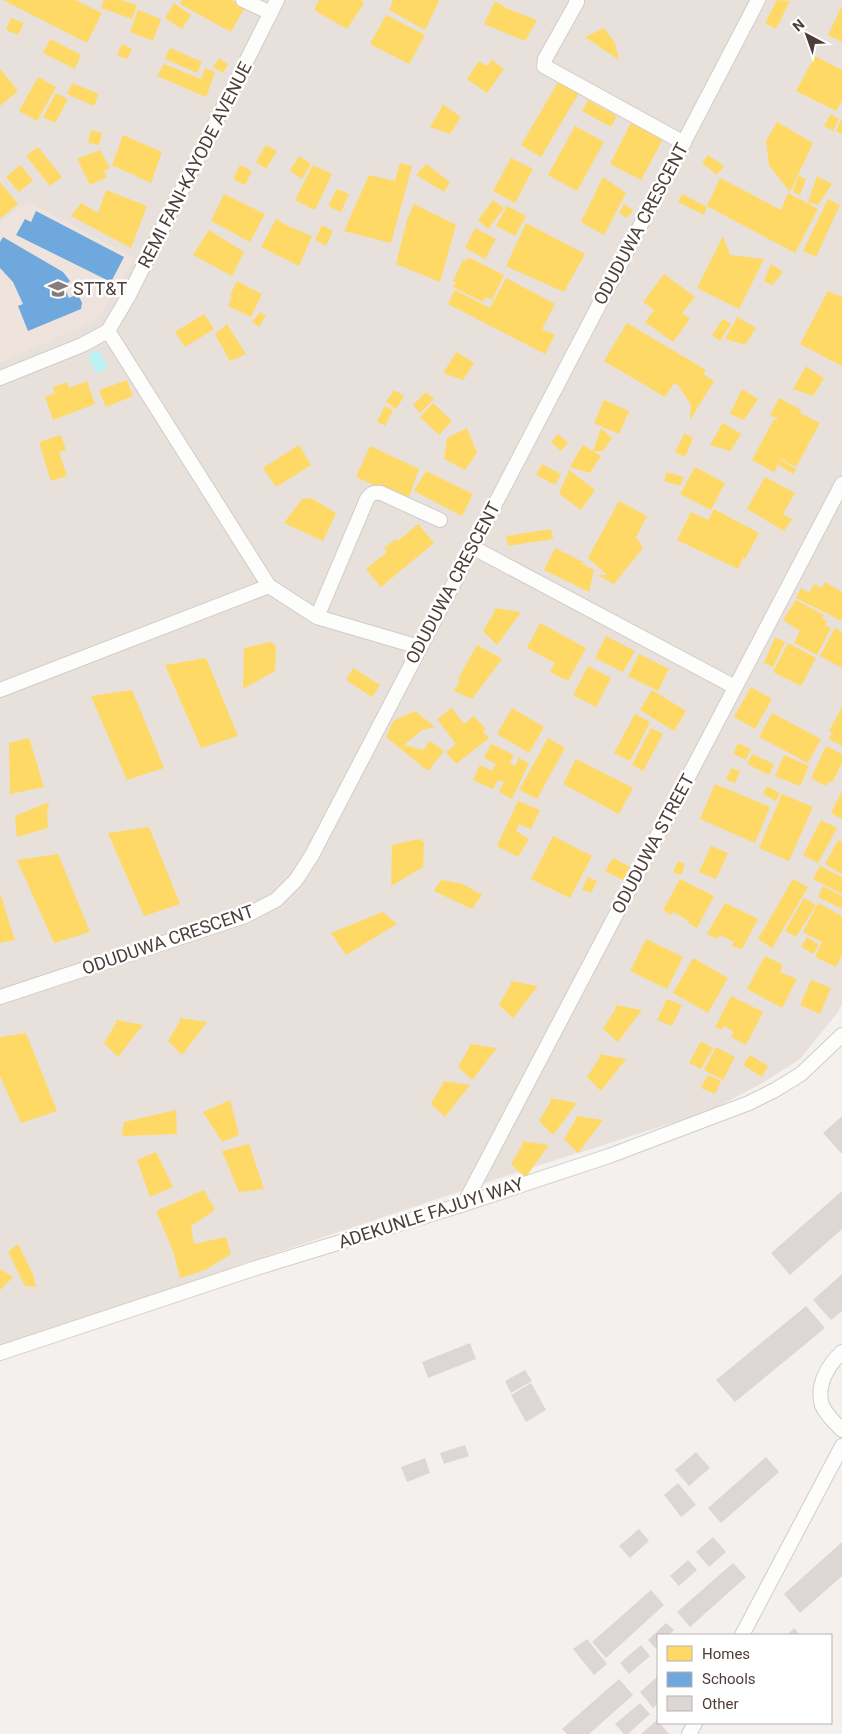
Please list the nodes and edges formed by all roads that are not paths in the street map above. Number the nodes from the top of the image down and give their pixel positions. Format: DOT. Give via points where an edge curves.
graph roads {
  1 [pos="243,0"];
  2 [pos="278,0"];
  3 [pos="576,0"];
  4 [pos="758,0"];
  5 [pos="271,13"];
  6 [pos="684,143"];
  7 [pos="108,331"];
  8 [pos="0,378"];
  9 [pos="842,484"];
  10 [pos="440,520"];
  11 [pos="472,547"];
  12 [pos="269,586"];
  13 [pos="318,616"];
  14 [pos="420,647"];
  15 [pos="735,687"];
  16 [pos="0,690"];
  17 [pos="0,997"];
  18 [pos="842,1035"];
  19 [pos="464,1204"];
  20 [pos="842,1352"];
  21 [pos="0,1353"];
  22 [pos="842,1430"];
  23 [pos="842,1446"];
  24 [pos="743,1634"];
  1 -- 5 [label="street"];
  2 -- 5 [label="street, REMI FANI-KAYODE AVENUE"];
  3 -- 6 [label="street" via="544,66"];
  4 -- 6 [label="street, ODUDUWA CRESCENT"];
  5 -- 7 [label="street, REMI FANI-KAYODE AVENUE" via="128,298"];
  6 -- 11 [label="street, ODUDUWA CRESCENT"];
  7 -- 8 [label="street"];
  7 -- 12 [label="street"];
  9 -- 15 [label="street, ODUDUWA STREET"];
  10 -- 13 [label="street" via="381,493 370,495"];
  11 -- 14 [label="street, ODUDUWA CRESCENT"];
  11 -- 15 [label="street"];
  12 -- 13 [label="street"];
  12 -- 16 [label="street"];
  13 -- 14 [label="street"];
  14 -- 17 [label="street, ODUDUWA CRESCENT" via="312,855 296,880 276,900 245,916"];
  15 -- 19 [label="street, ODUDUWA STREET"];
  18 -- 19 [label="street, ADEKUNLE FAJUYI WAY" via="801,1074 749,1103 609,1156"];
  19 -- 21 [label="street, ADEKUNLE FAJUYI WAY" via="253,1269"];
  20 -- 22 [label="street" via="823,1377 822,1405"];
  23 -- 24 [label="street"];
}
